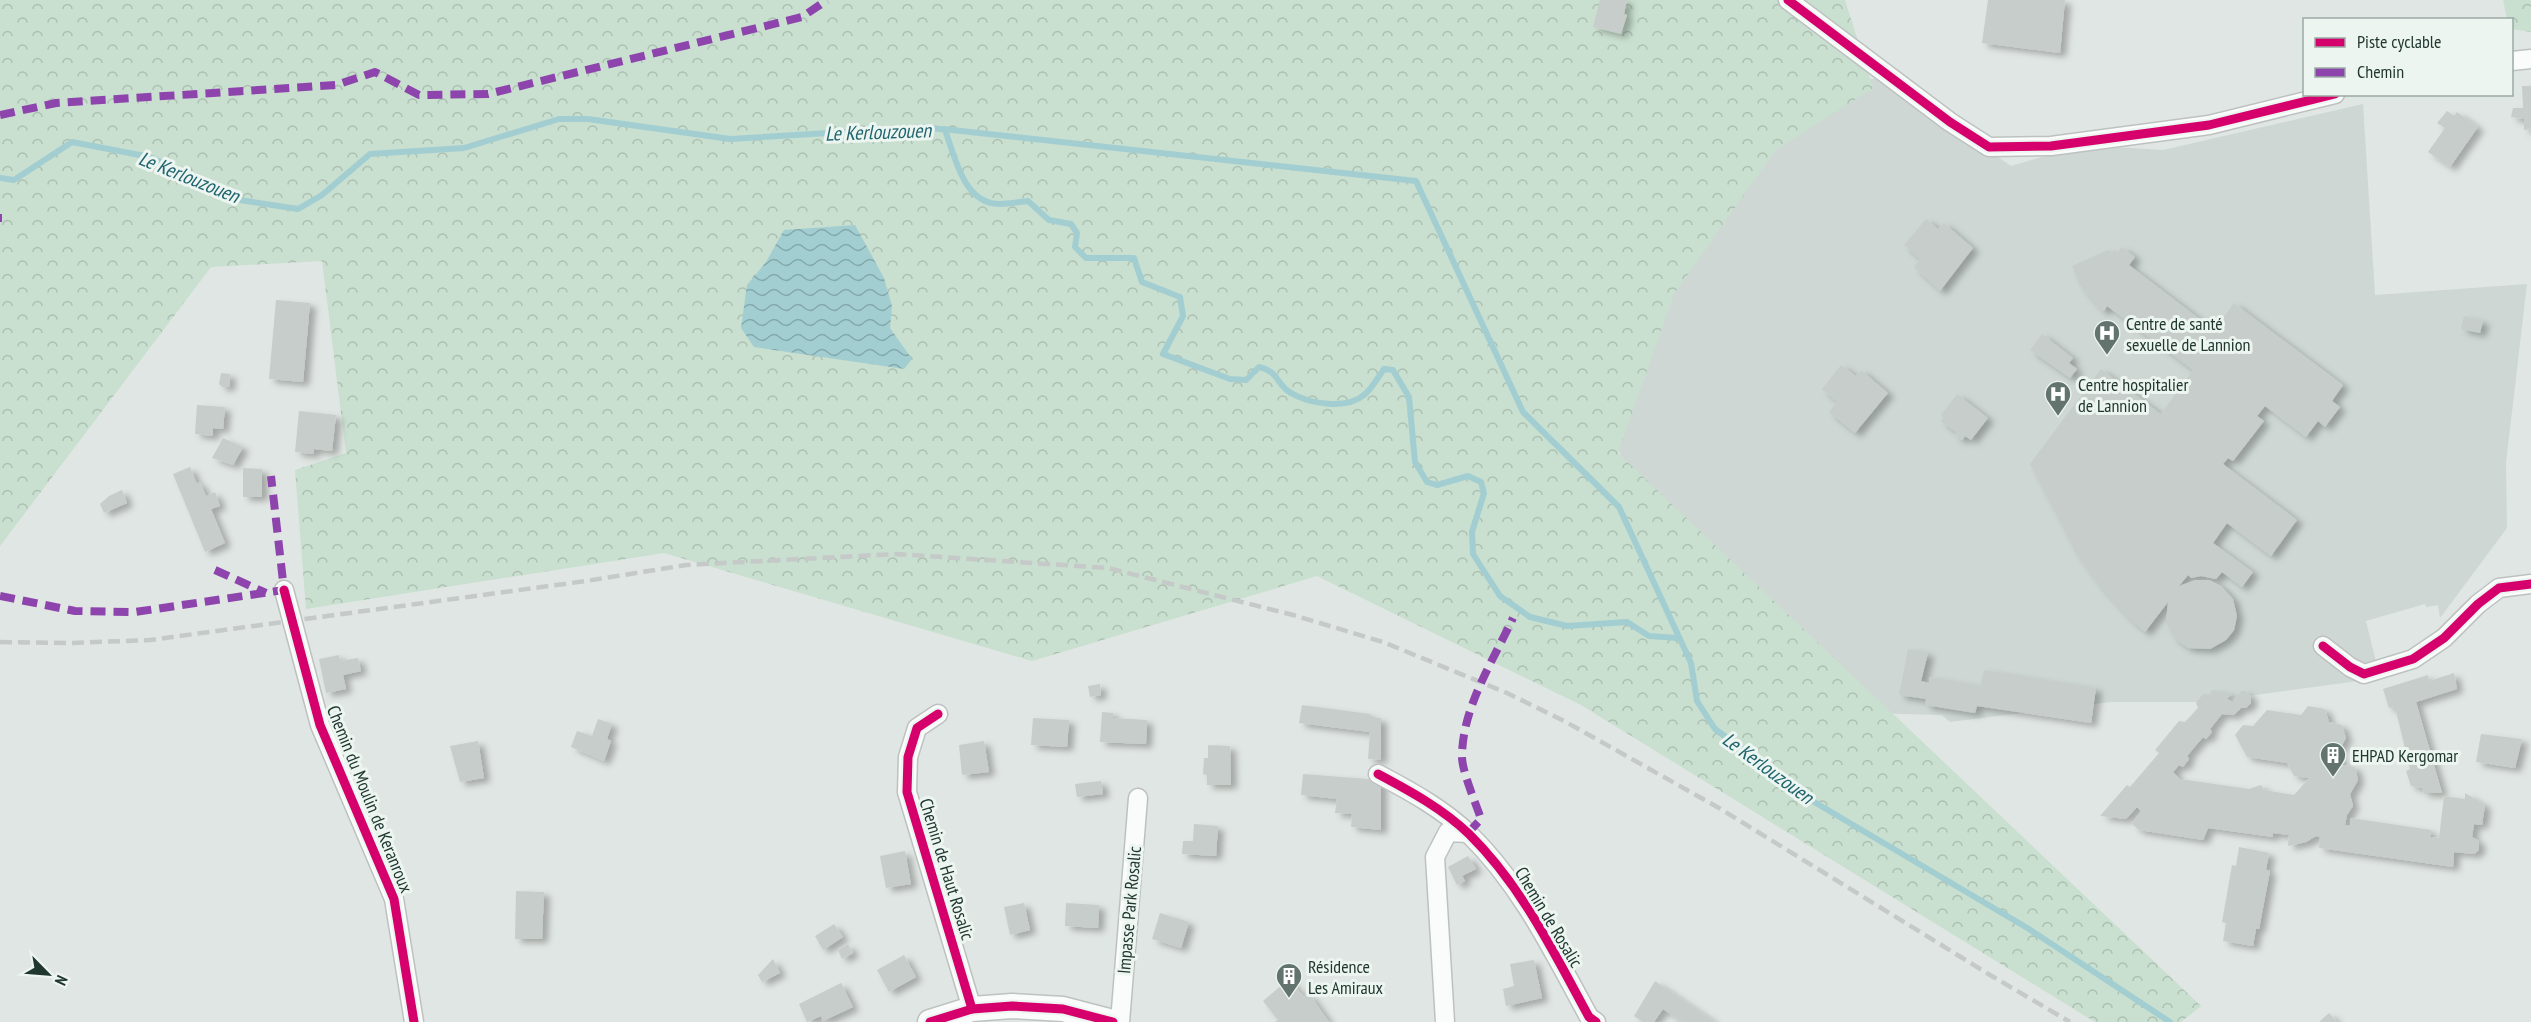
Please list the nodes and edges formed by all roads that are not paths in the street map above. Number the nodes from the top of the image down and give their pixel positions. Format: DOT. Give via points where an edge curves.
graph roads {
  1 [pos="1788,0"];
  2 [pos="2531,59"];
  3 [pos="2513,61"];
  4 [pos="2327,96"];
  5 [pos="2531,584"];
  6 [pos="284,590"];
  7 [pos="2323,646"];
  8 [pos="938,714"];
  9 [pos="1378,774"];
  10 [pos="1138,798"];
  11 [pos="1468,833"];
  12 [pos="972,1009"];
  13 [pos="1014,1014"];
  14 [pos="414,1022"];
  15 [pos="930,1022"];
  16 [pos="1113,1022"];
  17 [pos="1120,1022"];
  18 [pos="1445,1022"];
  19 [pos="1596,1022"];
  1 -- 4 [label="street" via="1989,147 2051,146 2209,125"];
  2 -- 3 [label="street"];
  5 -- 7 [label="street" via="2499,588 2444,638 2413,659 2364,674"];
  6 -- 14 [label="street, Chemin du Moulin de Keranroux" via="320,725 394,899"];
  8 -- 12 [label="street, Chemin de Haut Rosalic" via="917,728 908,757 906,792"];
  9 -- 11 [label="street, Chemin de Rosalic" via="1416,793"];
  10 -- 17 [label="street, Impasse Park Rosalic"];
  11 -- 18 [label="street" via="1448,832 1435,857"];
  11 -- 19 [label="street, Chemin de Rosalic" via="1498,865 1543,932 1589,1017"];
  12 -- 13 [label="main road"];
  12 -- 15 [label="main road"];
  13 -- 16 [label="main road" via="1063,1009"];
}
